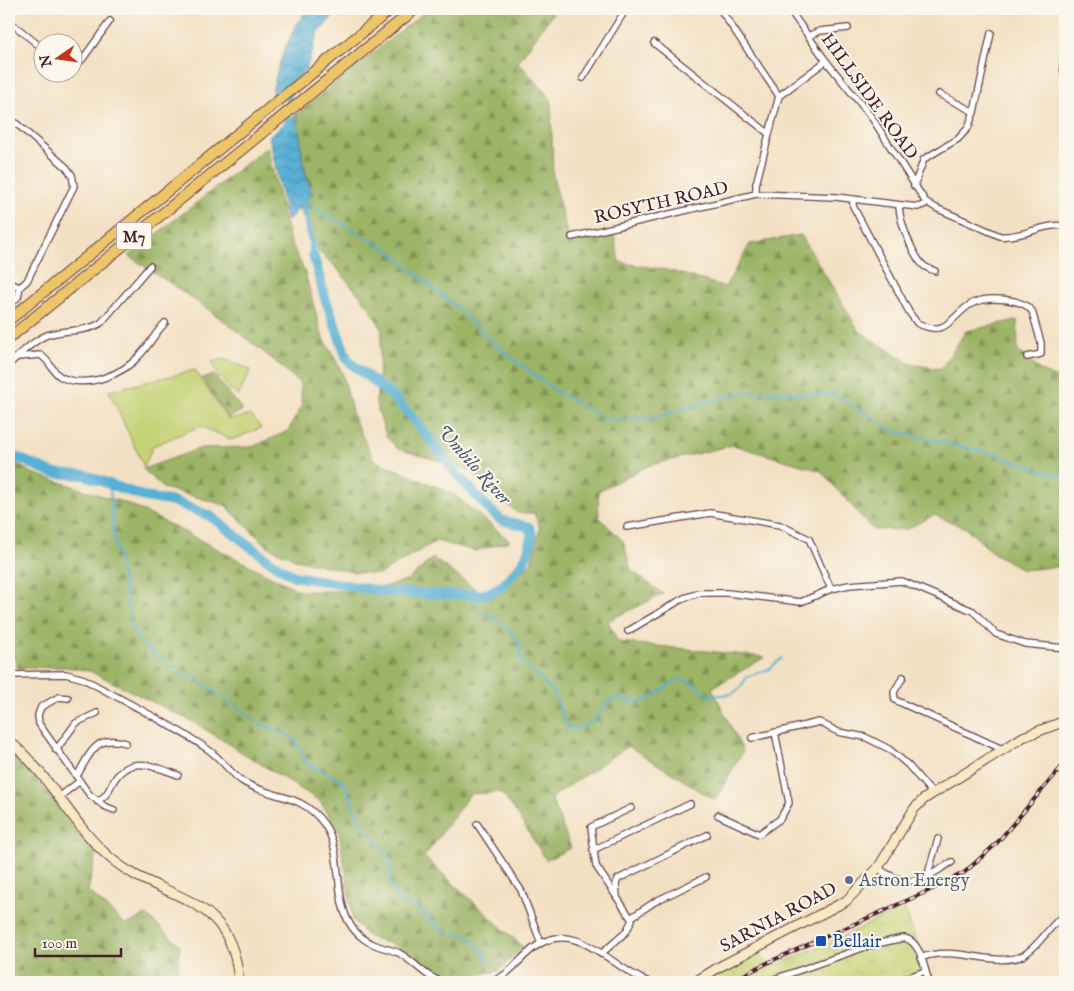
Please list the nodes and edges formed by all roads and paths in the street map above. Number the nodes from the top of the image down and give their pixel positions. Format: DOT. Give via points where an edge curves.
graph roads {
  1 [pos="391,9"];
  2 [pos="415,9"];
  3 [pos="626,9"];
  4 [pos="720,9"];
  5 [pos="789,9"];
  6 [pos="9,21"];
  7 [pos="110,21"];
  8 [pos="848,28"];
  9 [pos="991,33"];
  10 [pos="808,36"];
  11 [pos="32,40"];
  12 [pos="654,43"];
  13 [pos="1065,56"];
  14 [pos="82,60"];
  15 [pos="826,61"];
  16 [pos="583,78"];
  17 [pos="1065,78"];
  18 [pos="939,94"];
  19 [pos="779,96"];
  20 [pos="974,112"];
  21 [pos="9,117"];
  22 [pos="768,134"];
  23 [pos="914,186"];
  24 [pos="756,194"];
  25 [pos="853,200"];
  26 [pos="928,203"];
  27 [pos="900,206"];
  28 [pos="1065,226"];
  29 [pos="572,237"];
  30 [pos="150,266"];
  31 [pos="935,272"];
  32 [pos="9,283"];
  33 [pos="20,286"];
  34 [pos="9,306"];
  35 [pos="9,320"];
  36 [pos="165,323"];
  37 [pos="9,338"];
  38 [pos="18,357"];
  39 [pos="1027,357"];
  40 [pos="9,364"];
  41 [pos="627,527"];
  42 [pos="831,589"];
  43 [pos="628,631"];
  44 [pos="1065,648"];
  45 [pos="9,660"];
  46 [pos="11,675"];
  47 [pos="903,678"];
  48 [pos="68,698"];
  49 [pos="97,713"];
  50 [pos="1065,721"];
  51 [pos="775,732"];
  52 [pos="752,738"];
  53 [pos="9,742"];
  54 [pos="126,743"];
  55 [pos="1002,749"];
  56 [pos="56,750"];
  57 [pos="178,775"];
  58 [pos="79,778"];
  59 [pos="932,793"];
  60 [pos="59,797"];
  61 [pos="97,801"];
  62 [pos="690,804"];
  63 [pos="631,808"];
  64 [pos="114,810"];
  65 [pos="718,815"];
  66 [pos="476,824"];
  67 [pos="707,836"];
  68 [pos="938,839"];
  69 [pos="593,850"];
  70 [pos="952,862"];
  71 [pos="878,868"];
  72 [pos="706,877"];
  73 [pos="927,877"];
  74 [pos="617,897"];
  75 [pos="1065,914"];
  76 [pos="632,916"];
  77 [pos="541,943"];
  78 [pos="601,954"];
  79 [pos="921,958"];
  80 [pos="925,971"];
  81 [pos="708,974"];
  82 [pos="239,982"];
  83 [pos="443,982"];
  84 [pos="490,982"];
  85 [pos="649,982"];
  86 [pos="696,982"];
  87 [pos="701,982"];
  88 [pos="766,982"];
  89 [pos="896,982"];
  90 [pos="929,982"];
  1 -- 35 [label="highway, M7"];
  2 -- 37 [label="highway, M7"];
  3 -- 16 [label="street"];
  4 -- 19 [label="street"];
  5 -- 10 [label="street, HILLSIDE ROAD"];
  6 -- 11 [label="street"];
  7 -- 14 [label="street"];
  8 -- 10 [label="street" via="820,31"];
  9 -- 20 [label="street"];
  10 -- 15 [label="street, HILLSIDE ROAD"];
  12 -- 22 [label="street"];
  13 -- 17 [label="street"];
  15 -- 19 [label="street"];
  15 -- 23 [label="street, HILLSIDE ROAD" via="876,124"];
  18 -- 20 [label="street"];
  19 -- 22 [label="street"];
  20 -- 23 [label="street" via="968,128 958,139 924,159"];
  21 -- 33 [label="street" via="66,167 73,178 73,190 27,281"];
  22 -- 24 [label="street"];
  23 -- 26 [label="street, HILLSIDE ROAD"];
  24 -- 25 [label="street, ROSYTH ROAD"];
  24 -- 29 [label="street, ROSYTH ROAD"];
  25 -- 27 [label="street, ROSYTH ROAD"];
  25 -- 39 [label="street" via="868,235 917,323 932,328 946,326 971,304 982,300 1020,303 1032,311 1041,343 1041,354"];
  26 -- 27 [label="street, ROSYTH ROAD" via="918,207"];
  26 -- 28 [label="street, HILLSIDE ROAD" via="1000,236"];
  27 -- 31 [label="street" via="903,229 924,266"];
  30 -- 38 [label="street" via="100,323 91,328 48,334"];
  32 -- 33 [label="street"];
  33 -- 34 [label="street" via="18,297"];
  36 -- 38 [label="street" via="135,360 113,374 95,380 62,377 40,355"];
  38 -- 40 [label="street"];
  41 -- 42 [label="street" via="710,513 780,525 809,539"];
  42 -- 43 [label="street" via="801,602 728,593 699,593 684,598"];
  42 -- 44 [label="street" via="902,581 973,611 996,634 1025,644"];
  45 -- 46 [label="street"];
  46 -- 83 [label="street" via="66,674 84,679 207,749 244,782 290,797 308,808 324,824 334,844 341,896 354,931"];
  47 -- 55 [label="street" via="894,692 896,700"];
  48 -- 56 [label="street" via="59,698 39,710 39,724"];
  49 -- 56 [label="street" via="76,723"];
  50 -- 55 [label="main road, SARNIA ROAD" via="1037,730"];
  51 -- 52 [label="street"];
  51 -- 59 [label="street" via="819,722 838,732 865,737 899,756"];
  51 -- 65 [label="street" via="790,798 783,814 759,834"];
  53 -- 60 [label="main road" via="27,757"];
  54 -- 58 [label="street" via="111,740 98,744"];
  55 -- 59 [label="main road, SARNIA ROAD"];
  56 -- 58 [label="street"];
  57 -- 61 [label="street" via="142,764 128,766 119,772 105,796"];
  58 -- 60 [label="street"];
  58 -- 61 [label="street"];
  59 -- 71 [label="main road, SARNIA ROAD" via="914,809"];
  60 -- 82 [label="main road" via="111,858 137,875 181,895 213,919 234,949"];
  61 -- 64 [label="street"];
  62 -- 69 [label="street"];
  63 -- 69 [label="street" via="591,827"];
  66 -- 77 [label="street" via="521,890"];
  67 -- 74 [label="street" via="618,879"];
  68 -- 73 [label="street"];
  69 -- 74 [label="street" via="600,875"];
  70 -- 73 [label="street"];
  71 -- 73 [label="street" via="910,882"];
  71 -- 81 [label="main road, SARNIA ROAD" via="841,904"];
  72 -- 76 [label="street" via="656,900"];
  74 -- 76 [label="street"];
  75 -- 79 [label="street" via="1028,952 1016,958 946,952"];
  76 -- 78 [label="street" via="626,932"];
  77 -- 78 [label="street" via="567,938 588,944"];
  77 -- 84 [label="street" via="506,974"];
  78 -- 85 [label="street"];
  79 -- 80 [label="street"];
  79 -- 88 [label="street" via="909,939 896,939"];
  80 -- 89 [label="street"];
  80 -- 90 [label="street"];
  81 -- 86 [label="main road, SARNIA ROAD"];
  81 -- 87 [label="main road, SARNIA ROAD"];
}
